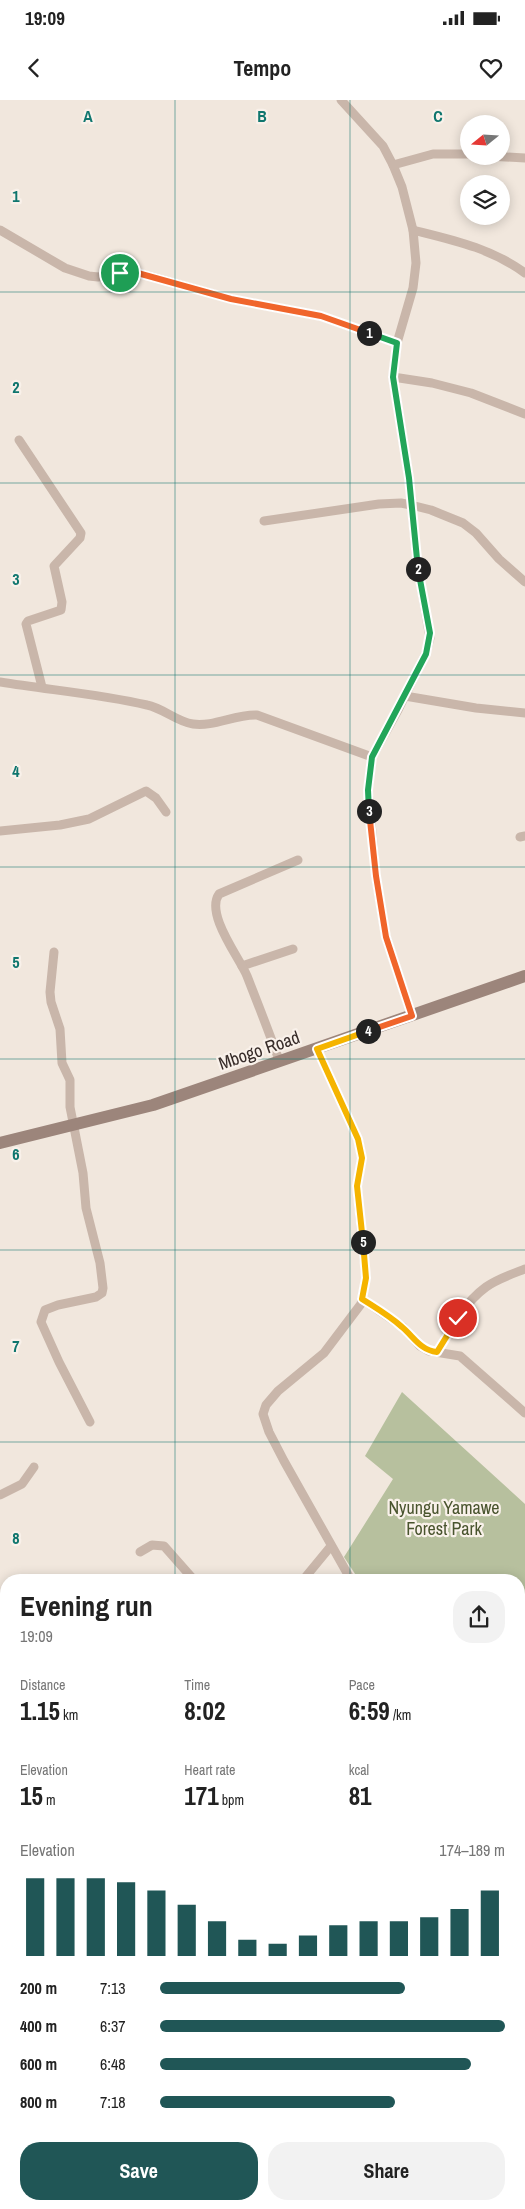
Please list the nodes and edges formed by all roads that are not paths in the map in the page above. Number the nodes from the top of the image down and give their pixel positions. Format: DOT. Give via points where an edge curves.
graph roads {
  1 [pos="341,100"];
  2 [pos="460,154"];
  3 [pos="510,157"];
  4 [pos="525,158"];
  5 [pos="393,164"];
  6 [pos="0,230"];
  7 [pos="413,230"];
  8 [pos="525,273"];
  9 [pos="397,343"];
  10 [pos="393,377"];
  11 [pos="525,414"];
  12 [pos="19,440"];
  13 [pos="411,505"];
  14 [pos="264,521"];
  15 [pos="525,582"];
  16 [pos="0,682"];
  17 [pos="42,688"];
  18 [pos="404,696"];
  19 [pos="525,713"];
  20 [pos="372,757"];
  21 [pos="166,812"];
  22 [pos="0,831"];
  23 [pos="298,860"];
  24 [pos="293,949"];
  25 [pos="54,952"];
  26 [pos="242,966"];
  27 [pos="525,976"];
  28 [pos="412,1016"];
  29 [pos="317,1049"];
  30 [pos="279,1060"];
  31 [pos="74,1125"];
  32 [pos="0,1143"];
  33 [pos="525,1268"];
  34 [pos="362,1299"];
  35 [pos="437,1352"];
  36 [pos="525,1414"];
  37 [pos="90,1422"];
  38 [pos="34,1467"];
  39 [pos="0,1495"];
  40 [pos="331,1546"];
  41 [pos="140,1552"];
  42 [pos="189,1574"];
  43 [pos="307,1574"];
  44 [pos="347,1574"];
  1 -- 5 [label="street" via="382,146"];
  2 -- 5 [label="street" via="433,154"];
  3 -- 4 [label="street"];
  5 -- 7 [label="street"];
  6 -- 9 [label="street" via="65,268 89,276 134,272 231,299 321,316"];
  7 -- 8 [label="street" via="472,245 510,262"];
  7 -- 9 [label="street" via="414,278"];
  9 -- 10 [label="street"];
  10 -- 11 [label="street" via="471,393"];
  10 -- 13 [label="street"];
  12 -- 17 [label="street" via="81,534 54,566 62,610 26,624"];
  13 -- 14 [label="street" via="379,504"];
  13 -- 15 [label="street" via="464,524 476,533 498,560"];
  13 -- 18 [label="street" via="430,638 426,654"];
  16 -- 17 [label="street"];
  17 -- 20 [label="street" via="151,706 193,724 257,715"];
  18 -- 19 [label="street"];
  18 -- 20 [label="street"];
  20 -- 28 [label="street" via="368,790 376,876 386,937"];
  21 -- 22 [label="street" via="146,791 89,818 60,825"];
  23 -- 26 [label="street" via="217,896 218,916 225,938"];
  24 -- 26 [label="street"];
  25 -- 31 [label="street" via="50,992 60,1030 62,1063 70,1080"];
  26 -- 30 [label="street"];
  27 -- 28 [label="main road, Mbogo Road"];
  28 -- 29 [label="main road, Mbogo Road"];
  29 -- 30 [label="main road, Mbogo Road"];
  29 -- 34 [label="street" via="361,1151 357,1186 365,1254 366,1278"];
  30 -- 31 [label="main road, Mbogo Road" via="153,1105"];
  31 -- 32 [label="main road, Mbogo Road"];
  31 -- 37 [label="street" via="86,1208 103,1288 96,1297 45,1310 41,1322"];
  33 -- 35 [label="street" via="475,1296"];
  34 -- 35 [label="street" via="403,1327 420,1346"];
  34 -- 40 [label="street" via="358,1310 324,1354 278,1391 263,1414 269,1432"];
  35 -- 36 [label="street" via="460,1356"];
  38 -- 39 [label="street" via="22,1484"];
  40 -- 43 [label="street"];
  40 -- 44 [label="street"];
  41 -- 42 [label="street" via="152,1545 164,1546"];
}
